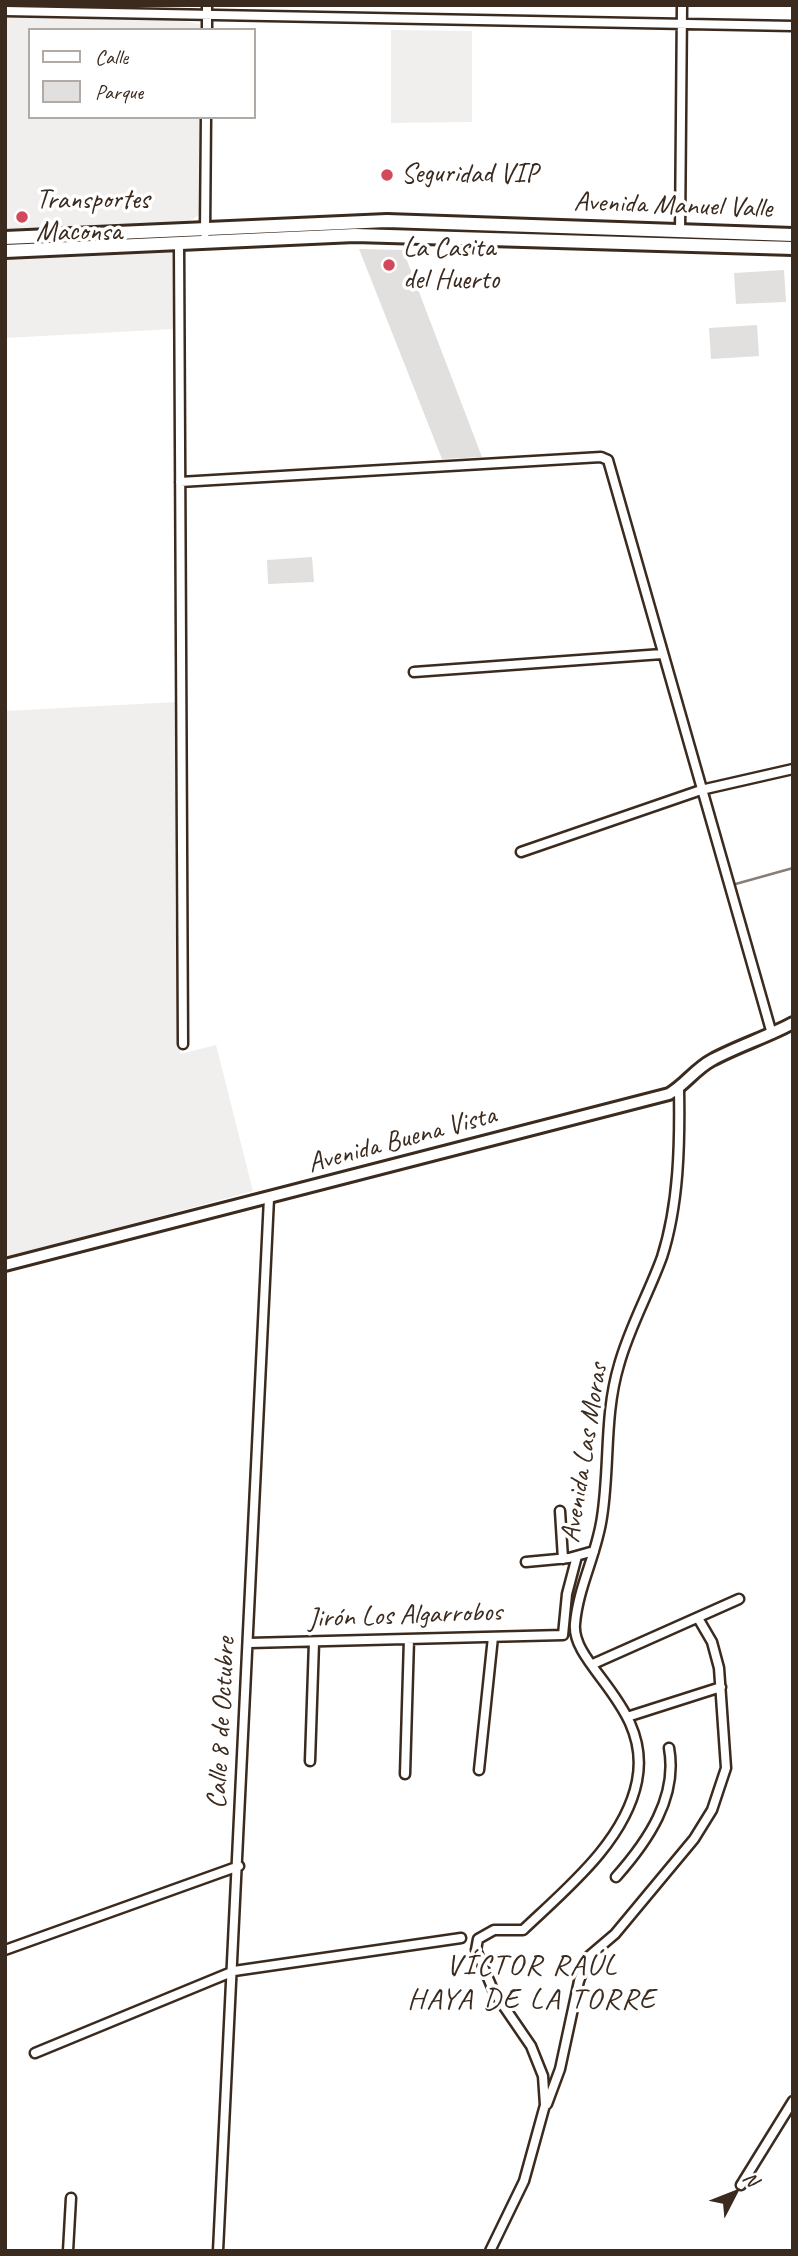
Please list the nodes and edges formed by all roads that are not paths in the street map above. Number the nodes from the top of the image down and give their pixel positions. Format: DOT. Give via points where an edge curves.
graph roads {
  1 [pos="682,5"];
  2 [pos="207,9"];
  3 [pos="5,10"];
  4 [pos="681,24"];
  5 [pos="793,26"];
  6 [pos="207,28"];
  7 [pos="206,119"];
  8 [pos="793,235"];
  9 [pos="205,236"];
  10 [pos="680,238"];
  11 [pos="5,239"];
  12 [pos="179,244"];
  13 [pos="793,248"];
  14 [pos="5,251"];
  15 [pos="180,482"];
  16 [pos="662,654"];
  17 [pos="414,673"];
  18 [pos="793,769"];
  19 [pos="701,790"];
  20 [pos="521,852"];
  21 [pos="793,1023"];
  22 [pos="772,1034"];
  23 [pos="183,1044"];
  24 [pos="679,1089"];
  25 [pos="269,1198"];
  26 [pos="5,1265"];
  27 [pos="559,1511"];
  28 [pos="594,1551"];
  29 [pos="577,1556"];
  30 [pos="563,1559"];
  31 [pos="526,1562"];
  32 [pos="739,1599"];
  33 [pos="698,1618"];
  34 [pos="493,1637"];
  35 [pos="409,1639"];
  36 [pos="314,1642"];
  37 [pos="249,1643"];
  38 [pos="593,1664"];
  39 [pos="721,1687"];
  40 [pos="627,1717"];
  41 [pos="669,1748"];
  42 [pos="310,1761"];
  43 [pos="479,1770"];
  44 [pos="405,1774"];
  45 [pos="239,1866"];
  46 [pos="616,1877"];
  47 [pos="461,1938"];
  48 [pos="5,1950"];
  49 [pos="234,1971"];
  50 [pos="35,2053"];
  51 [pos="793,2102"];
  52 [pos="542,2117"];
  53 [pos="741,2185"];
  54 [pos="71,2198"];
  55 [pos="68,2251"];
  56 [pos="218,2251"];
  57 [pos="491,2251"];
  1 -- 4 [label="street"];
  2 -- 3 [label="street"];
  2 -- 4 [label="street"];
  2 -- 6 [label="street"];
  4 -- 5 [label="street"];
  4 -- 10 [label="street"];
  7 -- 9 [label="street"];
  8 -- 10 [label="main road, Avenida Manuel Valle"];
  9 -- 10 [label="main road, Avenida Manuel Valle" via="387,221"];
  9 -- 11 [label="main road, Avenida Manuel Valle"];
  9 -- 12 [label="main road, Avenida Manuel Valle"];
  10 -- 13 [label="main road, Avenida Manuel Valle"];
  12 -- 14 [label="main road, Avenida Manuel Valle"];
  12 -- 15 [label="street"];
  15 -- 16 [label="street" via="605,458 612,468"];
  15 -- 23 [label="street"];
  16 -- 17 [label="street"];
  16 -- 19 [label="street"];
  18 -- 19 [label="street"];
  19 -- 20 [label="street"];
  19 -- 22 [label="street"];
  21 -- 22 [label="street, Avenida Buena Vista"];
  22 -- 24 [label="street, Avenida Buena Vista" via="696,1069"];
  24 -- 25 [label="street, Avenida Buena Vista"];
  24 -- 28 [label="street, Avenida Las Moras" via="675,1189 662,1255 619,1364 609,1412 607,1482"];
  25 -- 26 [label="street, Avenida Buena Vista"];
  25 -- 37 [label="street, Calle 8 de Octubre"];
  27 -- 30 [label="street"];
  28 -- 29 [label="street"];
  28 -- 38 [label="street, Avenida Las Moras" via="575,1627 575,1637"];
  29 -- 30 [label="street"];
  29 -- 34 [label="street, Jirón Los Algarrobos" via="563,1635"];
  30 -- 31 [label="street"];
  32 -- 33 [label="street"];
  33 -- 38 [label="street"];
  33 -- 39 [label="street" via="712,1642"];
  34 -- 35 [label="street, Jirón Los Algarrobos"];
  34 -- 43 [label="street"];
  35 -- 36 [label="street, Jirón Los Algarrobos"];
  35 -- 44 [label="street"];
  36 -- 37 [label="street, Jirón Los Algarrobos"];
  36 -- 42 [label="street"];
  37 -- 45 [label="street, Calle 8 de Octubre"];
  38 -- 40 [label="street, Avenida Las Moras"];
  39 -- 40 [label="street"];
  39 -- 52 [label="street" via="726,1768 712,1810 649,1896 588,1957 560,2069"];
  40 -- 52 [label="street, Avenida Las Moras" via="635,1732 637,1781 616,1830 523,1930 494,1930 478,1939 477,1950 494,1992 531,2046 543,2076"];
  41 -- 46 [label="street" via="673,1767 664,1803 643,1847"];
  45 -- 48 [label="street"];
  45 -- 49 [label="street, Calle 8 de Octubre"];
  47 -- 49 [label="street"];
  49 -- 50 [label="street"];
  49 -- 56 [label="street, Calle 8 de Octubre"];
  51 -- 53 [label="street"];
  52 -- 57 [label="street, Avenida Las Moras" via="524,2181"];
  54 -- 55 [label="street"];
}
